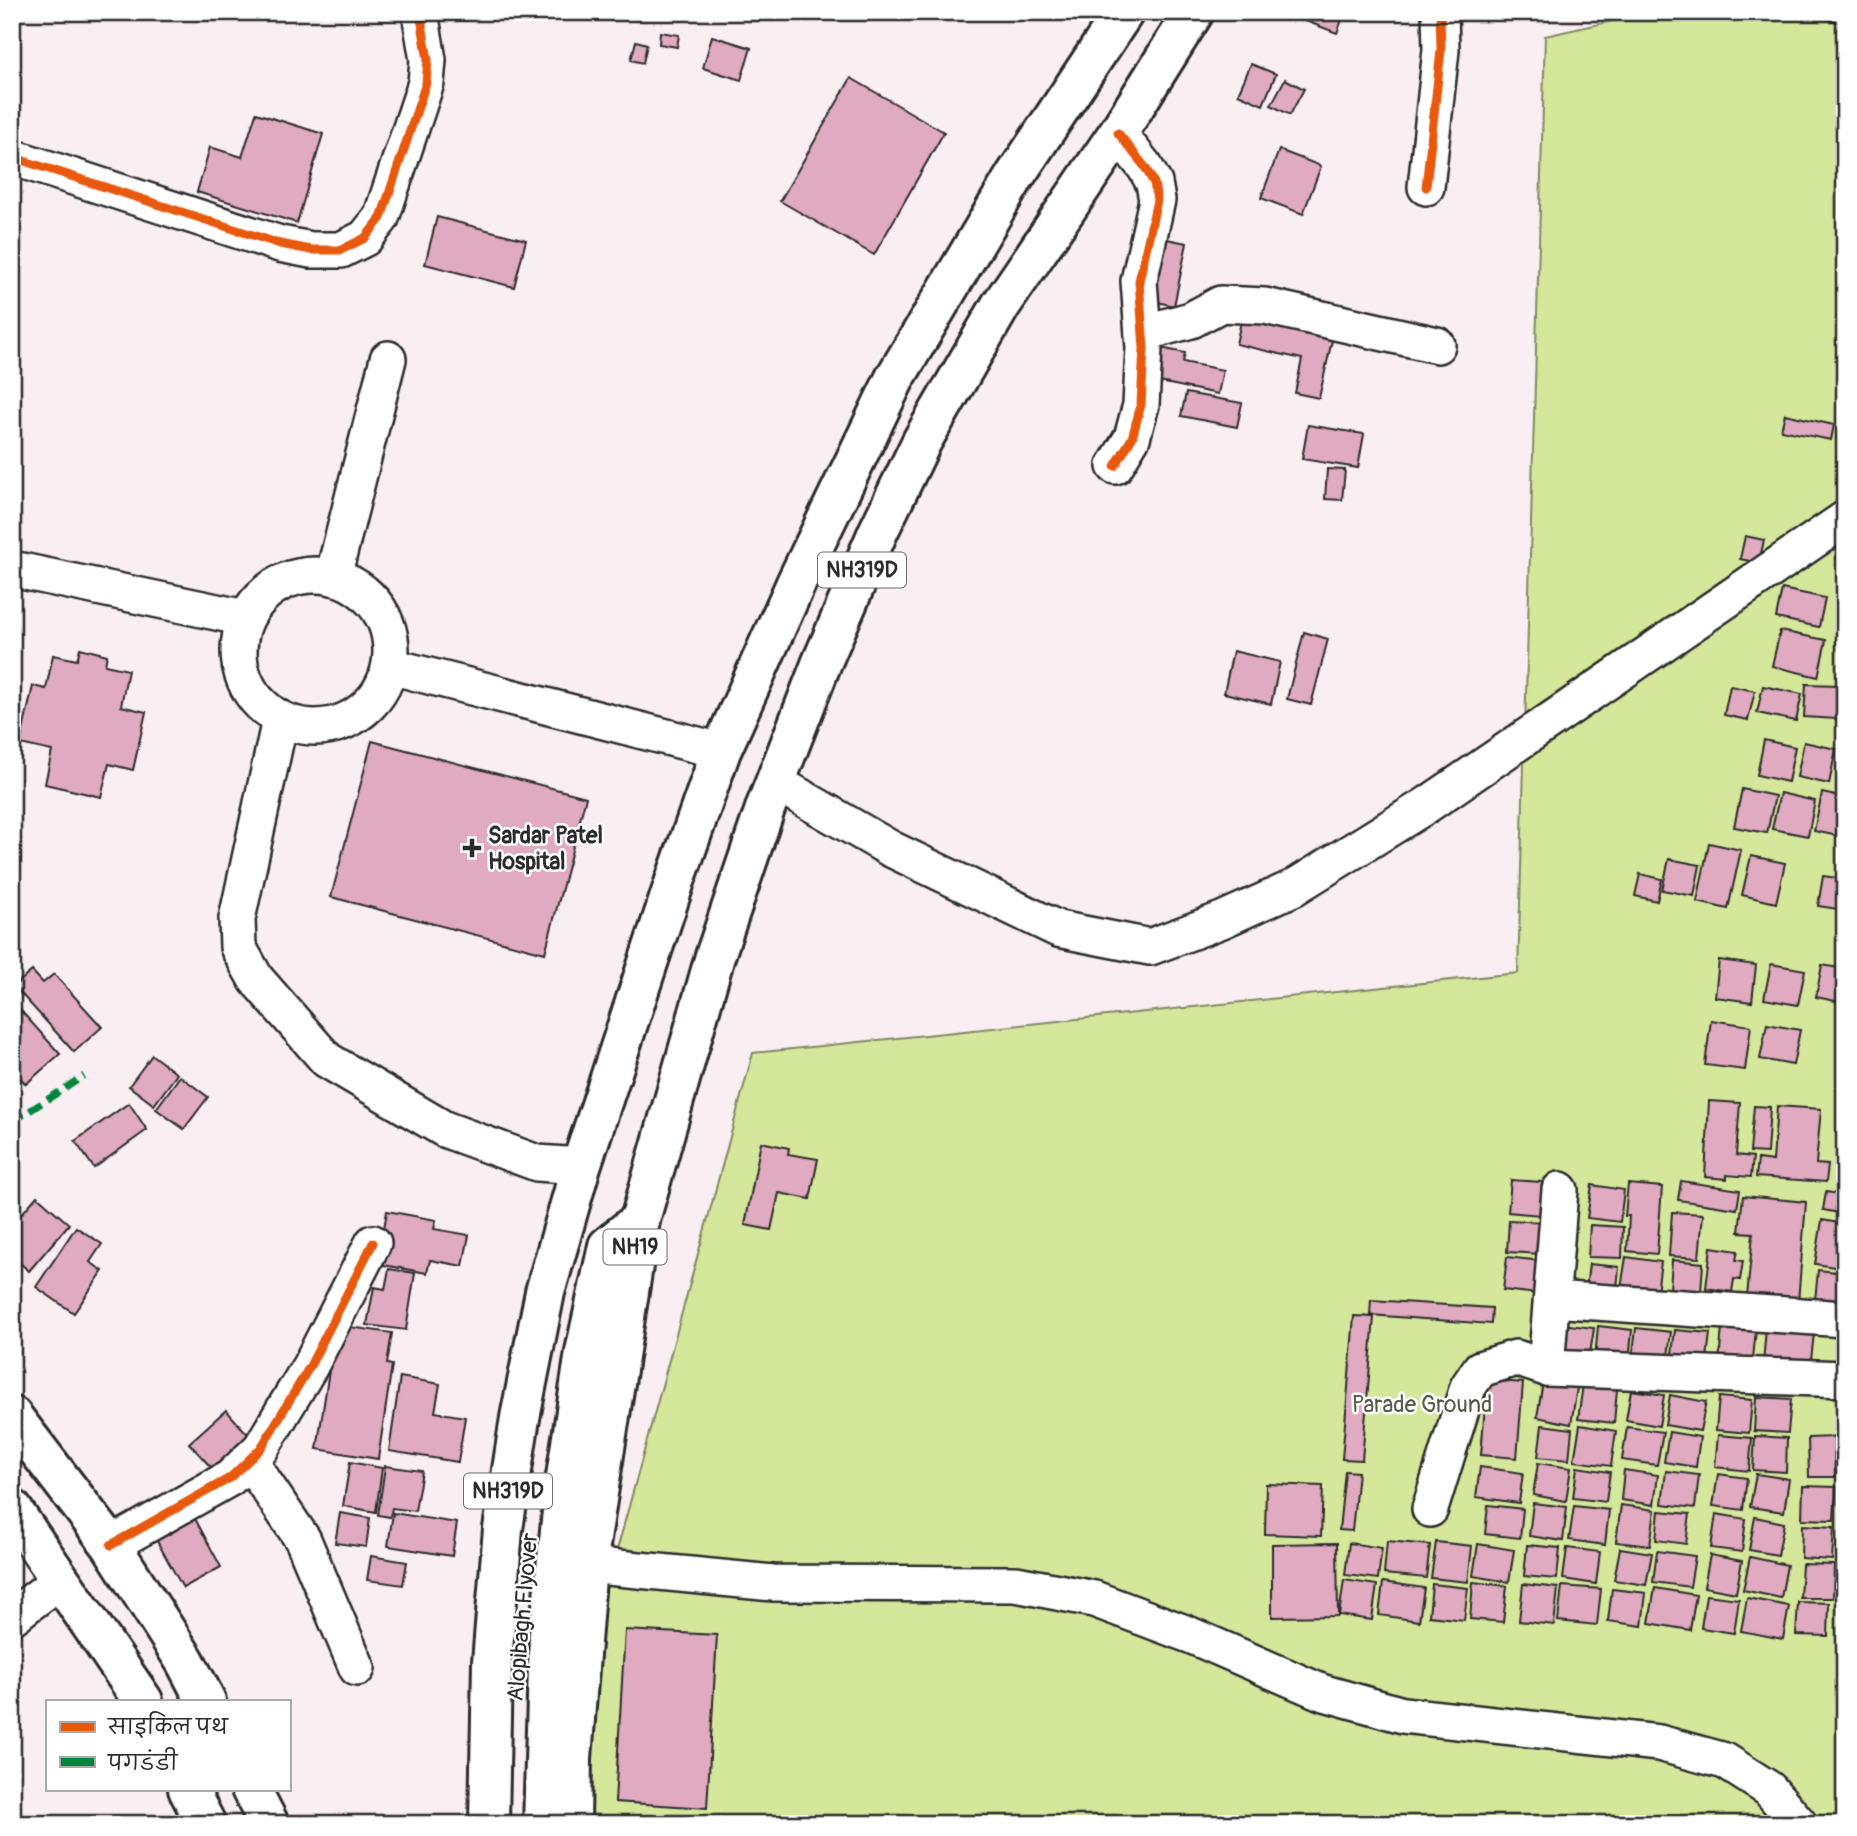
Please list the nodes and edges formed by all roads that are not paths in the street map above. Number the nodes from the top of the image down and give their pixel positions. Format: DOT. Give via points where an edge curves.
graph roads {
  1 [pos="421,12"];
  2 [pos="1124,12"];
  3 [pos="1195,12"];
  4 [pos="1440,12"];
  5 [pos="1118,133"];
  6 [pos="12,157"];
  7 [pos="1426,187"];
  8 [pos="1143,333"];
  9 [pos="1437,345"];
  10 [pos="388,359"];
  11 [pos="1115,466"];
  12 [pos="1845,519"];
  13 [pos="12,569"];
  14 [pos="333,577"];
  15 [pos="245,618"];
  16 [pos="390,666"];
  17 [pos="746,696"];
  18 [pos="801,716"];
  19 [pos="279,720"];
  20 [pos="721,751"];
  21 [pos="775,782"];
  22 [pos="581,1167"];
  23 [pos="649,1183"];
  24 [pos="1560,1190"];
  25 [pos="640,1220"];
  26 [pos="586,1230"];
  27 [pos="373,1242"];
  28 [pos="1552,1299"];
  29 [pos="1845,1319"];
  30 [pos="1546,1368"];
  31 [pos="1845,1379"];
  32 [pos="12,1416"];
  33 [pos="249,1460"];
  34 [pos="12,1509"];
  35 [pos="1430,1509"];
  36 [pos="111,1545"];
  37 [pos="587,1565"];
  38 [pos="61,1579"];
  39 [pos="12,1616"];
  40 [pos="357,1668"];
  41 [pos="142,1700"];
  42 [pos="205,1700"];
  43 [pos="189,1790"];
  44 [pos="252,1790"];
  45 [pos="206,1824"];
  46 [pos="269,1824"];
  47 [pos="489,1824"];
  48 [pos="512,1824"];
  49 [pos="543,1824"];
  50 [pos="571,1824"];
  51 [pos="1799,1824"];
  1 -- 6 [label="street" via="428,60 426,82 381,218 365,237 341,250 281,244"];
  2 -- 17 [label="main road, NH319D" via="1016,176 895,378"];
  3 -- 5 [label="main road, NH319D"];
  4 -- 7 [label="street" via="1441,50"];
  5 -- 8 [label="street" via="1145,167 1157,200 1139,281"];
  5 -- 18 [label="main road, NH319D" via="1001,305 922,441"];
  8 -- 9 [label="street" via="1191,320 1221,304 1265,306"];
  8 -- 11 [label="street" via="1141,405 1132,438"];
  10 -- 14 [label="street"];
  12 -- 21 [label="street" via="1365,844 1293,888 1150,947 1058,929 891,849"];
  13 -- 15 [label="street"];
  14 -- 15 [label="street" via="302,575 279,583 259,597"];
  14 -- 16 [label="street" via="351,582 370,597 384,618 391,642"];
  15 -- 19 [label="street" via="238,641 246,687"];
  16 -- 19 [label="street" via="382,688 348,721 302,727"];
  16 -- 20 [label="street"];
  17 -- 18 [label="main road"];
  17 -- 20 [label="main road, NH319D"];
  18 -- 21 [label="main road, NH319D"];
  19 -- 22 [label="street" via="237,919 239,947 256,979 327,1060 443,1129 537,1163"];
  20 -- 22 [label="main road, NH319D"];
  21 -- 23 [label="main road, NH319D" via="715,956"];
  22 -- 26 [label="main road, NH319D"];
  23 -- 25 [label="main road, NH19"];
  24 -- 28 [label="street"];
  25 -- 26 [label="main road"];
  25 -- 37 [label="main road, NH19"];
  26 -- 47 [label="main road, NH319D" via="543,1305 520,1418 503,1529 492,1662"];
  26 -- 48 [label="main road, Alopibagh Flyover" via="555,1352 538,1456 521,1602"];
  26 -- 49 [label="main road, Alopibagh Flyover" via="584,1352 549,1635"];
  27 -- 33 [label="street" via="310,1367"];
  28 -- 29 [label="street"];
  28 -- 30 [label="street"];
  30 -- 31 [label="street"];
  30 -- 35 [label="street" via="1516,1358 1480,1368 1468,1387"];
  32 -- 36 [label="main road"];
  33 -- 36 [label="street" via="230,1478"];
  33 -- 40 [label="street" via="303,1540"];
  34 -- 38 [label="main road"];
  36 -- 42 [label="main road"];
  37 -- 50 [label="main road"];
  37 -- 51 [label="street" via="773,1584 1016,1584 1094,1599 1321,1692 1403,1715 1659,1742 1725,1761 1769,1788"];
  38 -- 39 [label="street"];
  38 -- 41 [label="main road"];
  43 -- 45 [label="main road"];
  44 -- 46 [label="main road"];
}
